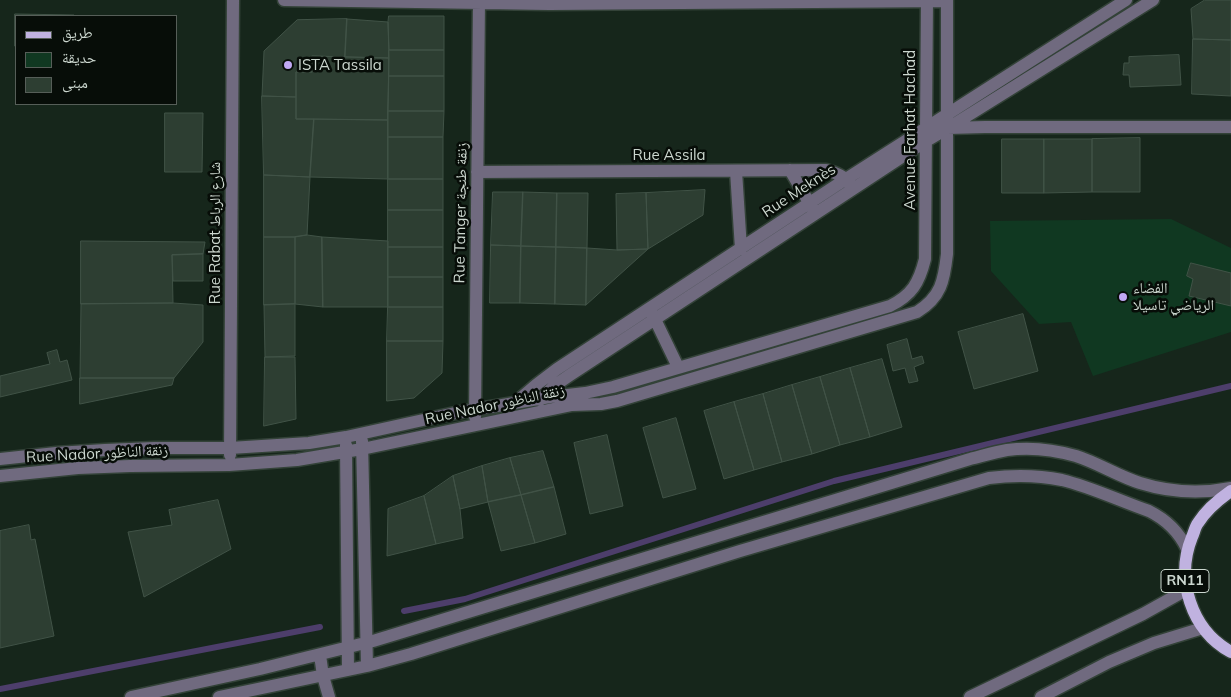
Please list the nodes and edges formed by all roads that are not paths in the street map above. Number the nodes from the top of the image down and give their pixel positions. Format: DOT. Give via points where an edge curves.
graph roads {
  1 [pos="233,0"];
  2 [pos="284,0"];
  3 [pos="1126,0"];
  4 [pos="1153,0"];
  5 [pos="927,1"];
  6 [pos="947,1"];
  7 [pos="479,2"];
  8 [pos="947,115"];
  9 [pos="1231,127"];
  10 [pos="948,128"];
  11 [pos="926,135"];
  12 [pos="790,170"];
  13 [pos="736,171"];
  14 [pos="477,172"];
  15 [pos="849,184"];
  16 [pos="813,208"];
  17 [pos="741,249"];
  18 [pos="925,259"];
  19 [pos="652,314"];
  20 [pos="678,368"];
  21 [pos="541,399"];
  22 [pos="516,403"];
  23 [pos="475,410"];
  24 [pos="527,415"];
  25 [pos="498,421"];
  26 [pos="475,426"];
  27 [pos="362,433"];
  28 [pos="346,437"];
  29 [pos="230,448"];
  30 [pos="362,449"];
  31 [pos="346,452"];
  32 [pos="0,459"];
  33 [pos="230,465"];
  34 [pos="0,476"];
  35 [pos="1231,489"];
  36 [pos="1187,549"];
  37 [pos="1186,590"];
  38 [pos="1203,628"];
  39 [pos="366,642"];
  40 [pos="347,648"];
  41 [pos="1231,652"];
  42 [pos="320,654"];
  43 [pos="367,666"];
  44 [pos="348,670"];
  45 [pos="323,676"];
  46 [pos="131,697"];
  47 [pos="219,697"];
  48 [pos="329,697"];
  49 [pos="970,697"];
  50 [pos="1041,697"];
  1 -- 29 [label="street, Rue Rabat شارع الرباط"];
  2 -- 7 [label="street"];
  3 -- 8 [label="street, Rue Meknès"];
  4 -- 10 [label="street, Rue Meknès"];
  5 -- 6 [label="street"];
  5 -- 7 [label="street"];
  5 -- 11 [label="street, Avenue Farhat Hachad"];
  6 -- 8 [label="street"];
  7 -- 14 [label="street, Rue Tanger زنقة طنجة"];
  8 -- 10 [label="street"];
  8 -- 11 [label="street, Rue Meknès"];
  9 -- 10 [label="street"];
  10 -- 11 [label="street, Rue Meknès"];
  10 -- 24 [label="street, Rue Nador زنقة الناظور" via="945,270 937,294 925,307 910,316 617,401 572,405"];
  11 -- 15 [label="street, Rue Meknès"];
  11 -- 18 [label="street, Avenue Farhat Hachad"];
  12 -- 13 [label="street, Rue Assila"];
  12 -- 15 [label="street, Rue Assila" via="826,170 837,173"];
  12 -- 16 [label="street"];
  13 -- 14 [label="street, Rue Assila"];
  13 -- 17 [label="street"];
  14 -- 23 [label="street, Rue Tanger زنقة طنجة"];
  15 -- 16 [label="street, Rue Meknès"];
  16 -- 17 [label="street, Rue Meknès"];
  16 -- 19 [label="street, Rue Meknès"];
  17 -- 19 [label="street, Rue Meknès"];
  18 -- 20 [label="street, Rue Nador زنقة الناظور" via="918,282 901,300 890,306"];
  19 -- 20 [label="street"];
  19 -- 21 [label="street, Rue Meknès"];
  19 -- 22 [label="street, Rue Meknès" via="557,369"];
  20 -- 21 [label="street, Rue Nador زنقة الناظور" via="585,393"];
  21 -- 22 [label="street, Rue Nador زنقة الناظور"];
  21 -- 24 [label="street, Rue Meknès"];
  22 -- 23 [label="street, Rue Nador زنقة الناظور"];
  22 -- 25 [label="street, Rue Meknès"];
  23 -- 26 [label="street, Rue Tanger زنقة طنجة"];
  23 -- 27 [label="street, Rue Nador زنقة الناظور"];
  24 -- 25 [label="street, Rue Nador زنقة الناظور"];
  25 -- 26 [label="street, Rue Nador زنقة الناظور"];
  26 -- 30 [label="street, Rue Nador زنقة الناظور"];
  27 -- 28 [label="street, Rue Nador زنقة الناظور"];
  27 -- 30 [label="street"];
  28 -- 29 [label="street, Rue Nador زنقة الناظور"];
  28 -- 31 [label="street"];
  29 -- 32 [label="street, Rue Nador زنقة الناظور" via="105,450"];
  29 -- 33 [label="street, Rue Rabat شارع الرباط"];
  30 -- 31 [label="street, Rue Nador زنقة الناظور"];
  30 -- 39 [label="street"];
  31 -- 33 [label="street, Rue Nador زنقة الناظور"];
  31 -- 40 [label="street"];
  33 -- 34 [label="street, Rue Nador زنقة الناظور" via="78,468"];
  35 -- 36 [label="main road, RN11" via="1214,502 1197,524"];
  35 -- 39 [label="street" via="1204,492 1163,488 1139,483 1075,456 1030,449 1008,450"];
  36 -- 37 [label="main road, RN11"];
  36 -- 43 [label="street" via="1176,530 1149,510 1044,477 989,478"];
  37 -- 38 [label="main road, RN11" via="1192,610"];
  37 -- 49 [label="street"];
  38 -- 41 [label="main road, RN11"];
  38 -- 50 [label="street" via="1154,643 1109,662"];
  39 -- 40 [label="street"];
  39 -- 43 [label="street"];
  40 -- 42 [label="street"];
  40 -- 44 [label="street"];
  42 -- 45 [label="street"];
  42 -- 46 [label="street"];
  43 -- 44 [label="street"];
  44 -- 45 [label="street"];
  45 -- 47 [label="street"];
  45 -- 48 [label="street"];
}
